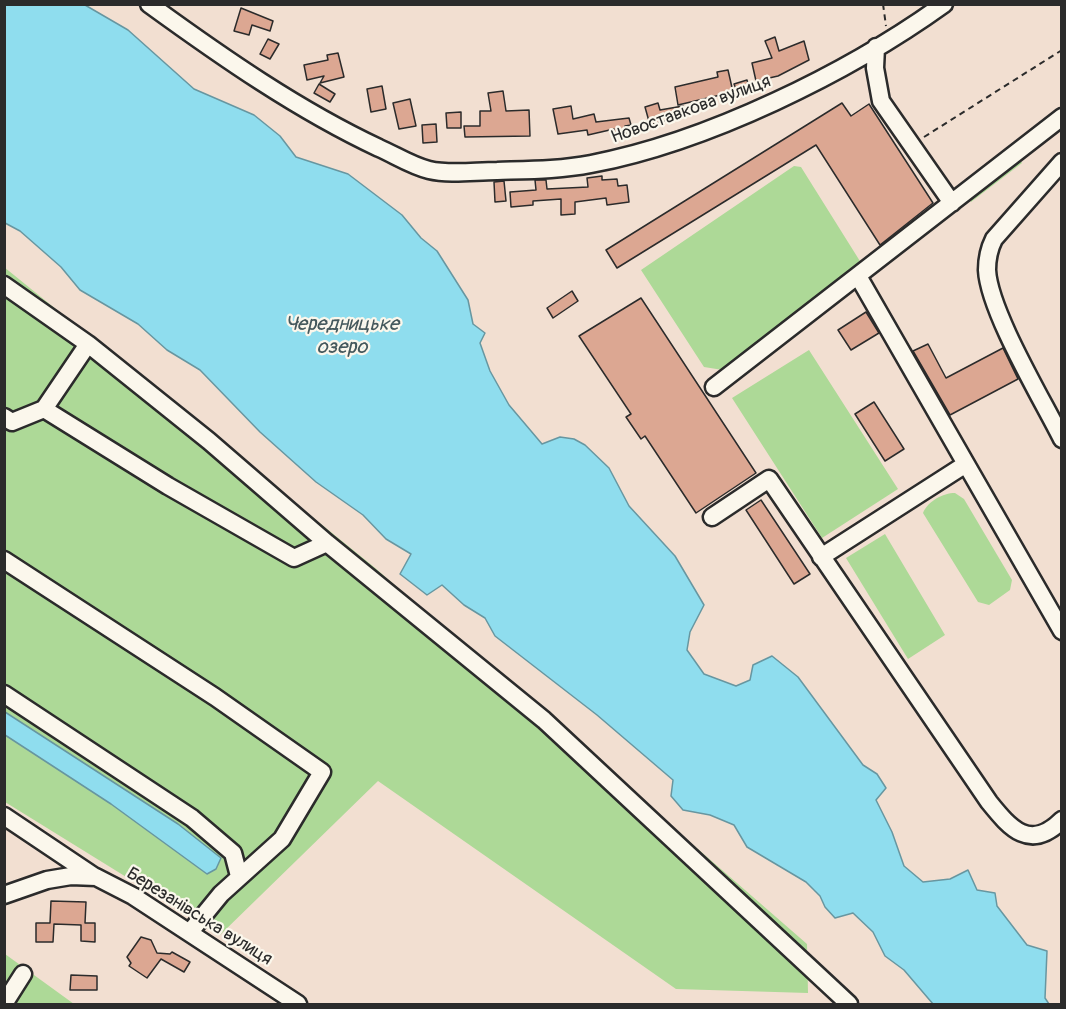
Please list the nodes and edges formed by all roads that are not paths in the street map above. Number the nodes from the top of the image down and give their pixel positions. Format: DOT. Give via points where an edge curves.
graph roads {
  1 [pos="149,4"];
  2 [pos="944,4"];
  3 [pos="879,45"];
  4 [pos="1062,117"];
  5 [pos="1062,162"];
  6 [pos="952,203"];
  7 [pos="858,276"];
  8 [pos="4,285"];
  9 [pos="88,344"];
  10 [pos="714,387"];
  11 [pos="44,409"];
  12 [pos="4,417"];
  13 [pos="1062,438"];
  14 [pos="966,464"];
  15 [pos="712,517"];
  16 [pos="327,543"];
  17 [pos="821,557"];
  18 [pos="4,560"];
  19 [pos="1062,631"];
  20 [pos="4,694"];
  21 [pos="4,816"];
  22 [pos="1062,820"];
  23 [pos="239,876"];
  24 [pos="96,877"];
  25 [pos="4,895"];
  26 [pos="190,932"];
  27 [pos="24,974"];
  28 [pos="4,1004"];
  29 [pos="298,1005"];
  30 [pos="849,1005"];
  1 -- 3 [label="street, Новоставкова вулиця" via="273,88 365,141 428,170 456,172 572,166 631,155 790,95"];
  2 -- 3 [label="street, Новоставкова вулиця"];
  3 -- 6 [label="street" via="875,68 881,101"];
  4 -- 6 [label="street"];
  5 -- 13 [label="street" via="994,239 988,252 987,272 998,310"];
  6 -- 7 [label="street"];
  7 -- 10 [label="street"];
  7 -- 14 [label="street"];
  8 -- 9 [label="street"];
  9 -- 11 [label="street"];
  9 -- 16 [label="street"];
  11 -- 12 [label="street" via="12,422"];
  11 -- 16 [label="street" via="294,558"];
  14 -- 17 [label="street"];
  14 -- 19 [label="street"];
  15 -- 17 [label="street" via="769,479"];
  16 -- 30 [label="street" via="544,720"];
  17 -- 22 [label="street" via="1010,828 1025,836 1038,835"];
  18 -- 23 [label="street" via="215,697 322,772 282,839"];
  20 -- 23 [label="street" via="192,819 234,853"];
  21 -- 24 [label="street"];
  23 -- 26 [label="street"];
  24 -- 25 [label="street, Березанівська вулиця" via="47,880"];
  24 -- 26 [label="street, Березанівська вулиця"];
  26 -- 29 [label="street, Березанівська вулиця"];
  27 -- 28 [label="street"];
}
